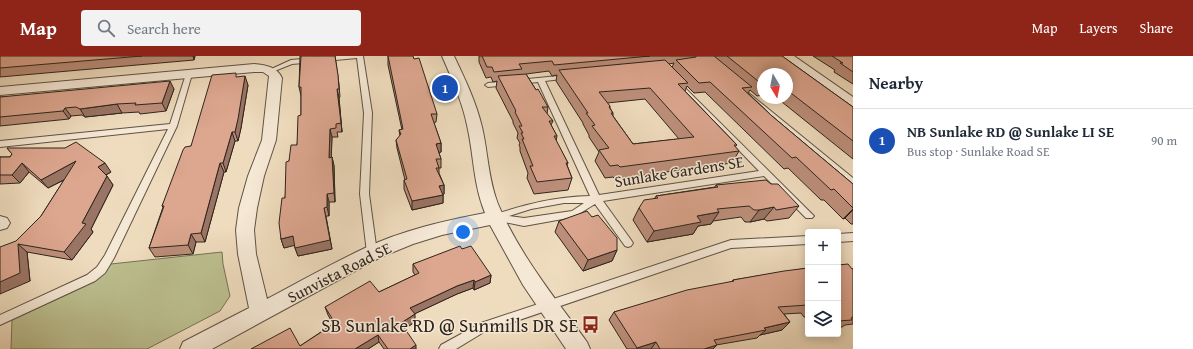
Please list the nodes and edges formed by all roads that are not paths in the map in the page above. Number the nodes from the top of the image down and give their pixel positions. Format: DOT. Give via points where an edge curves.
graph roads {
  1 [pos="359,56"];
  2 [pos="448,56"];
  3 [pos="786,56"];
  4 [pos="270,71"];
  5 [pos="668,73"];
  6 [pos="189,74"];
  7 [pos="579,76"];
  8 [pos="541,80"];
  9 [pos="488,85"];
  10 [pos="739,86"];
  11 [pos="0,91"];
  12 [pos="853,103"];
  13 [pos="173,126"];
  14 [pos="0,144"];
  15 [pos="766,173"];
  16 [pos="853,183"];
  17 [pos="596,199"];
  18 [pos="808,216"];
  19 [pos="496,217"];
  20 [pos="853,237"];
  21 [pos="841,238"];
  22 [pos="805,240"];
  23 [pos="628,242"];
  24 [pos="372,253"];
  25 [pos="550,306"];
  26 [pos="260,312"];
  27 [pos="0,320"];
  28 [pos="191,349"];
  29 [pos="445,349"];
  30 [pos="579,349"];
  1 -- 4 [label="lane" via="290,62"];
  1 -- 24 [label="lane" via="368,114 364,200"];
  2 -- 19 [label="street" via="471,114 485,188"];
  3 -- 12 [label="street"];
  4 -- 6 [label="street" via="258,68"];
  4 -- 26 [label="street" via="276,78 271,129 256,176 245,230 252,282"];
  5 -- 15 [label="lane, Sunlake Gardens SE"];
  6 -- 11 [label="street"];
  6 -- 13 [label="lane"];
  7 -- 8 [label="lane"];
  8 -- 9 [label="lane"];
  8 -- 17 [label="lane, Sunlake Gardens SE"];
  10 -- 16 [label="lane"];
  13 -- 14 [label="lane"];
  13 -- 27 [label="lane" via="101,270 78,285"];
  15 -- 17 [label="lane, Sunlake Gardens SE"];
  15 -- 18 [label="lane, Sunlake Gardens SE"];
  17 -- 19 [label="lane, Sunlake Gardens SE" via="564,200 531,206"];
  17 -- 19 [label="lane, Sunlake Gardens SE" via="574,214 524,222"];
  17 -- 23 [label="lane, Sunlake Gardens SE"];
  19 -- 24 [label="street, Sunvista Road SE" via="442,228"];
  19 -- 25 [label="street" via="504,235"];
  20 -- 21 [label="lane"];
  22 -- 25 [label="lane" via="732,244"];
  24 -- 26 [label="street, Sunvista Road SE"];
  25 -- 29 [label="lane" via="481,328"];
  25 -- 30 [label="street"];
  26 -- 28 [label="street, Sunvista Road SE"];
}
